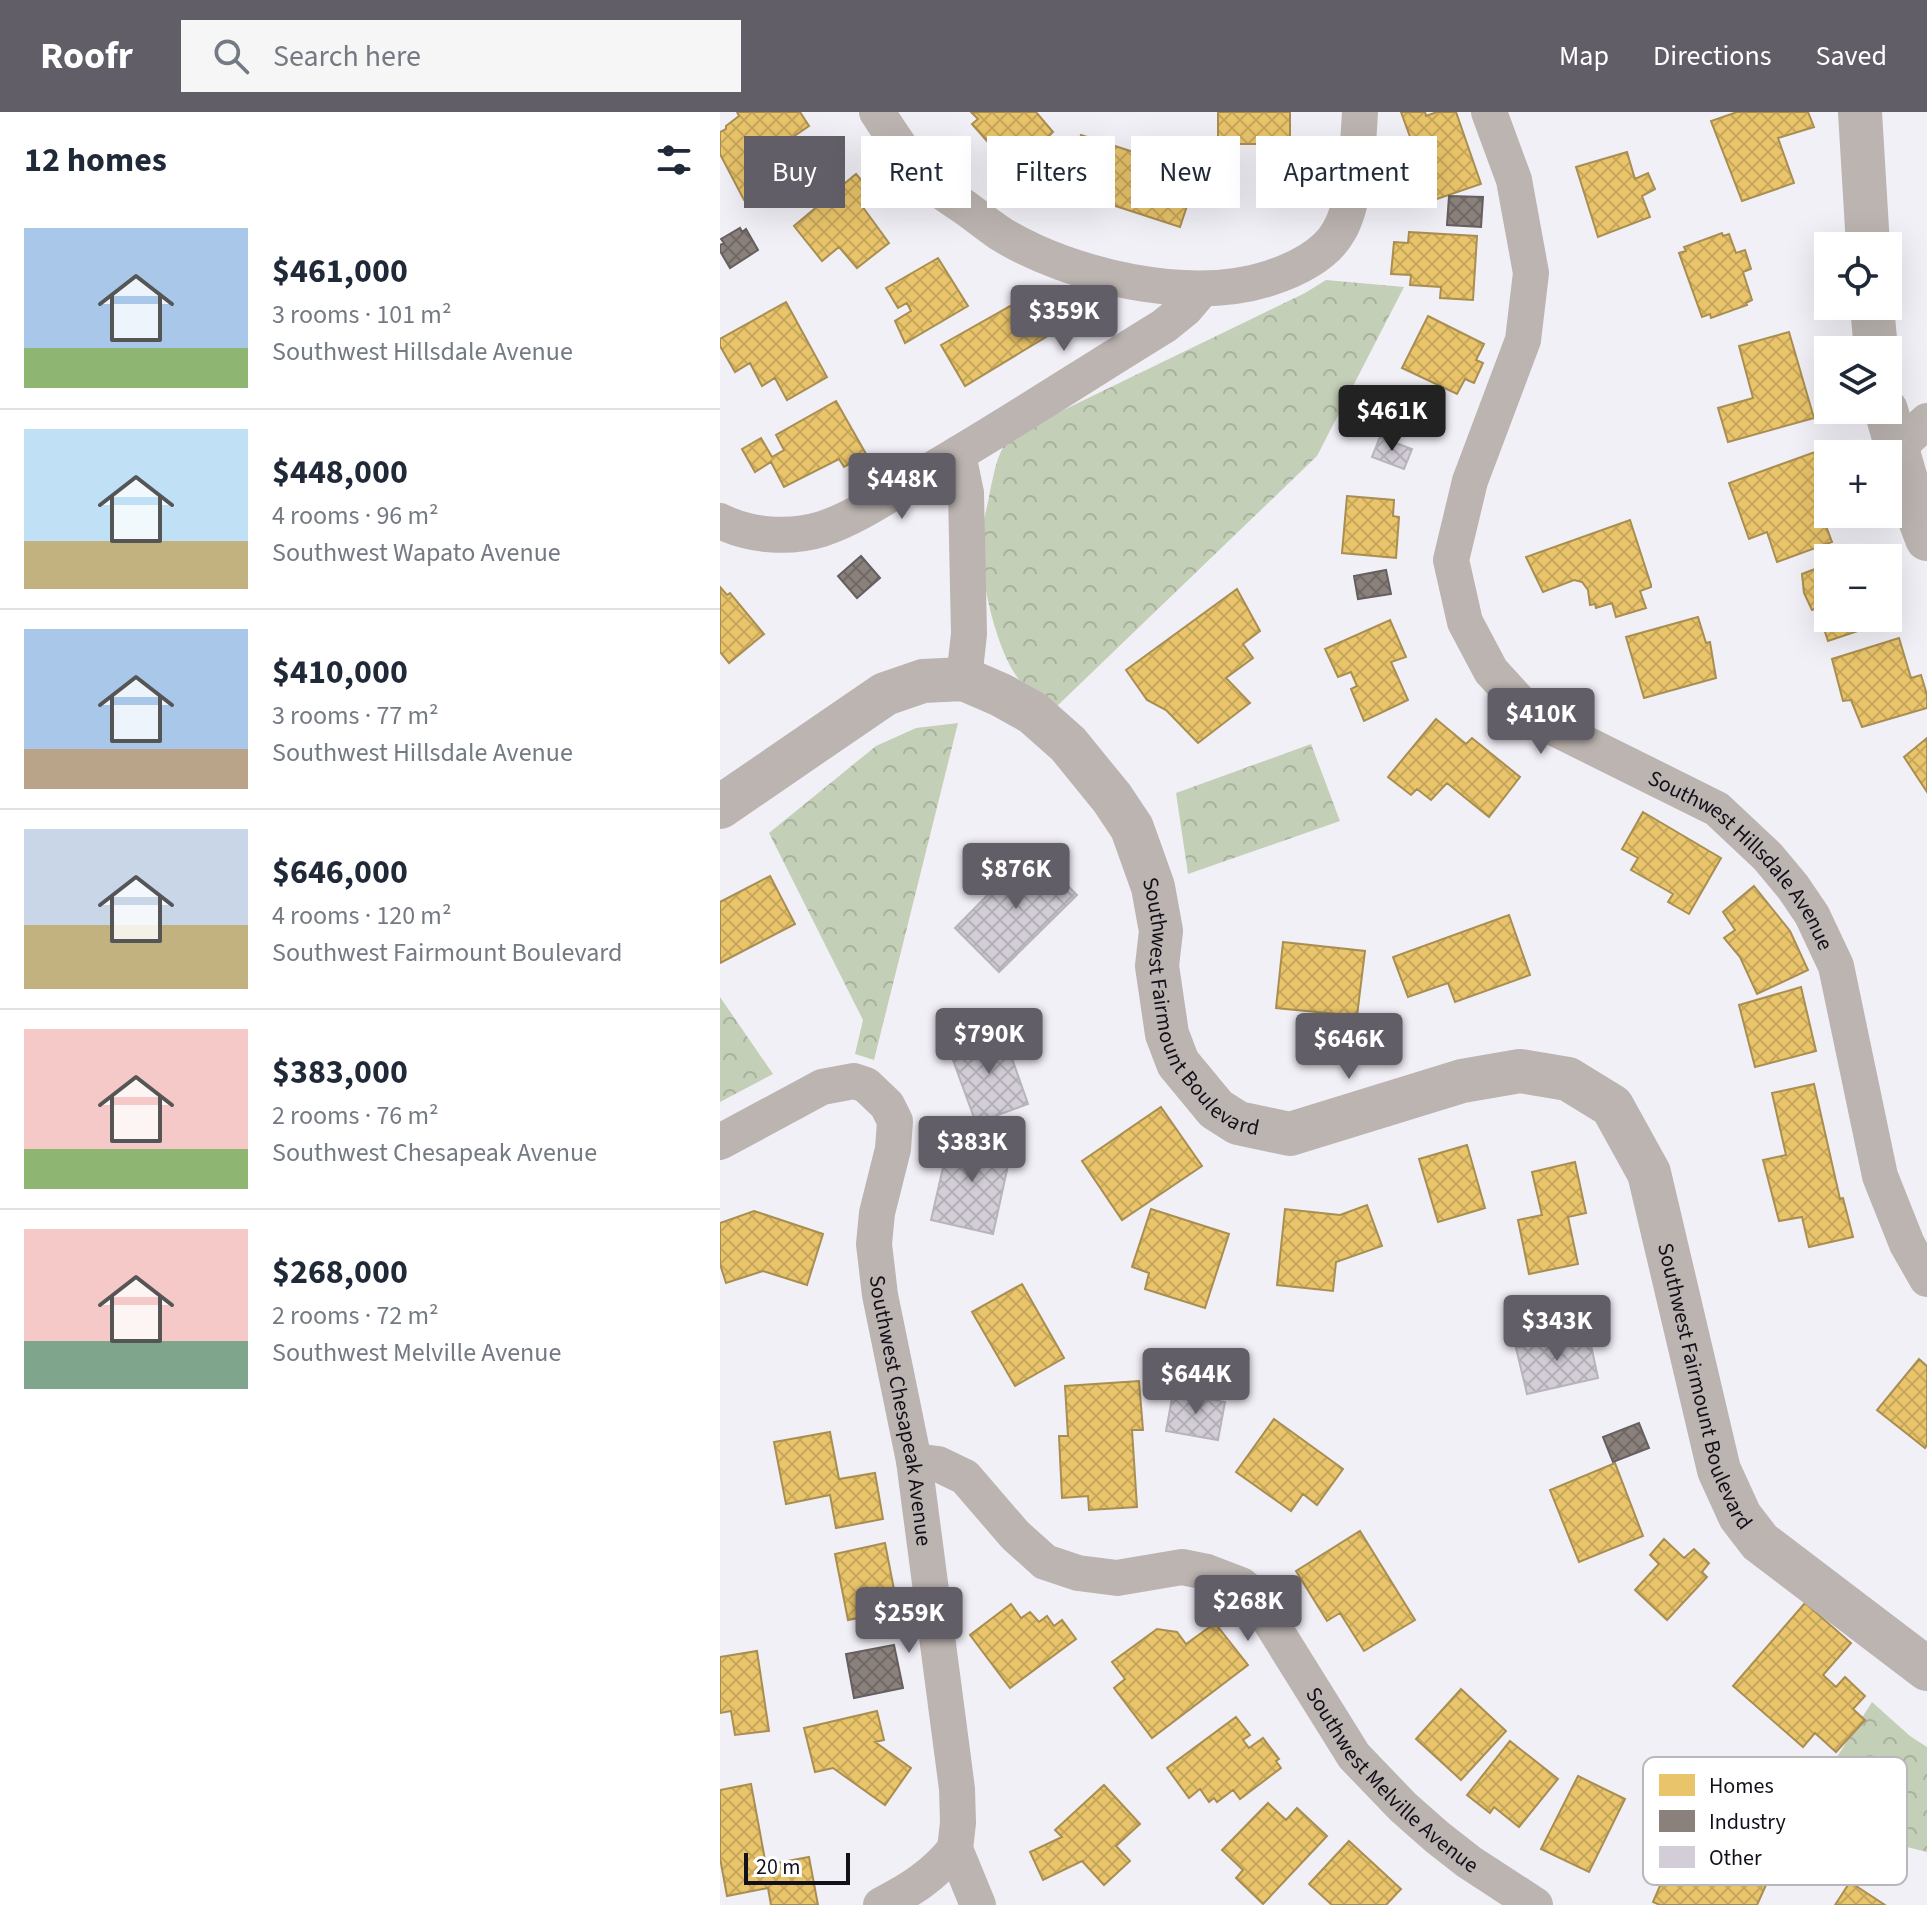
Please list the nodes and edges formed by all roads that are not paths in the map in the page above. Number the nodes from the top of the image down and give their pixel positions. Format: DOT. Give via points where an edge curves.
graph roads {
  1 [pos="877,112"];
  2 [pos="1360,112"];
  3 [pos="1489,112"];
  4 [pos="1860,112"];
  5 [pos="1867,232"];
  6 [pos="1202,289"];
  7 [pos="1903,427"];
  8 [pos="958,454"];
  9 [pos="720,521"];
  10 [pos="1927,539"];
  11 [pos="964,679"];
  12 [pos="720,807"];
  13 [pos="720,1142"];
  14 [pos="1927,1279"];
  15 [pos="914,1461"];
  16 [pos="1927,1669"];
  17 [pos="955,1849"];
  18 [pos="881,1905"];
  19 [pos="978,1905"];
  20 [pos="1535,1905"];
  1 -- 6 [label="street" via="933,184 1003,235 1098,273 1143,285"];
  2 -- 6 [label="street" via="1351,195 1339,232 1290,271 1246,286"];
  3 -- 14 [label="street, Southwest Hillsdale Avenue" via="1514,180 1531,273 1523,340 1470,481 1451,560 1465,622 1491,671 1534,718 1717,809 1793,887 1836,966 1880,1176"];
  4 -- 5 [label="street"];
  6 -- 8 [label="street" via="1164,326"];
  7 -- 10 [label="street"];
  8 -- 9 [label="street" via="819,530 768,535"];
  8 -- 11 [label="street" via="966,493 969,603"];
  11 -- 12 [label="street, Southwest Fairmount Boulevard" via="923,681 885,694"];
  11 -- 16 [label="street, Southwest Fairmount Boulevard" via="1033,713 1068,744 1132,828 1153,887 1161,931 1157,966 1167,1034 1178,1063 1216,1109 1238,1123 1290,1134 1462,1081 1520,1071 1568,1079 1612,1106 1649,1173 1719,1470 1740,1516 1760,1542"];
  13 -- 15 [label="street, Southwest Chesapeak Avenue" via="837,1082 866,1085 887,1105 895,1121 893,1149 874,1244"];
  15 -- 17 [label="street, Southwest Chesapeak Avenue" via="957,1789"];
  15 -- 20 [label="street, Southwest Melville Avenue" via="938,1464 965,1477 1045,1562 1117,1578 1182,1567 1241,1585 1255,1597 1354,1756 1437,1837"];
  17 -- 18 [label="street" via="930,1876"];
  17 -- 19 [label="street, Southwest Chesapeak Avenue"];
}
